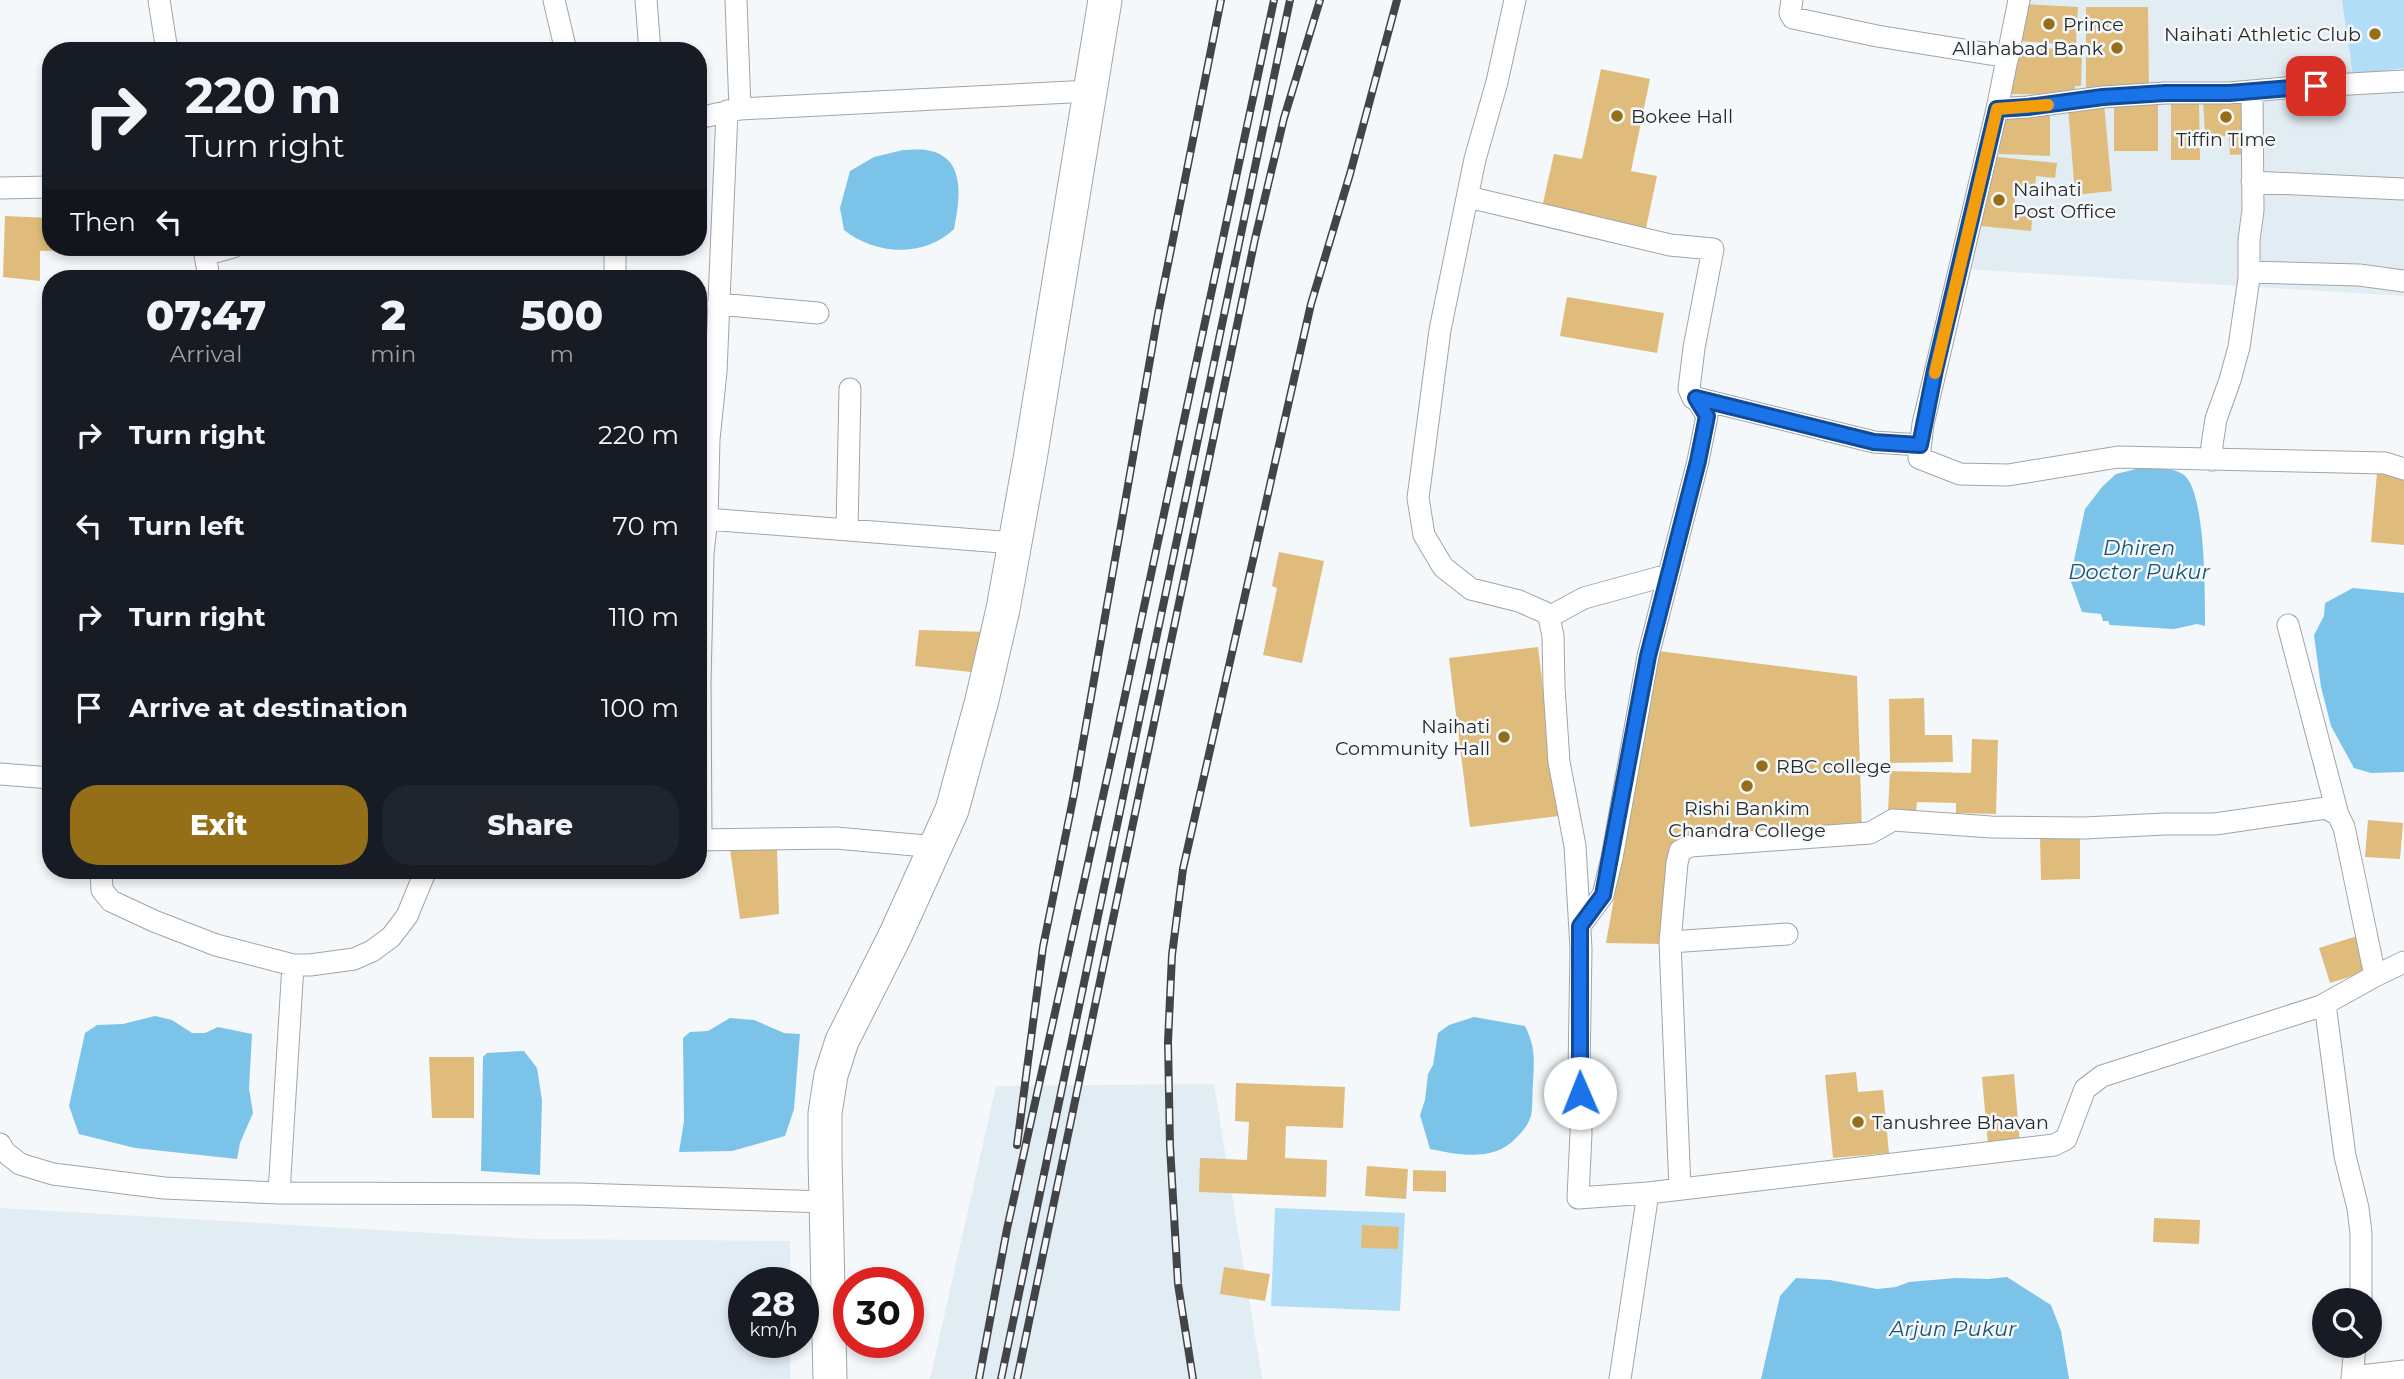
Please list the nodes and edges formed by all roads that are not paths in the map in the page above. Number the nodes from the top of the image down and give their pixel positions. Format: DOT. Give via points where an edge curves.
graph roads {
  1 [pos="159,0"];
  2 [pos="554,0"];
  3 [pos="646,0"];
  4 [pos="736,0"];
  5 [pos="1105,0"];
  6 [pos="1515,0"];
  7 [pos="1792,0"];
  8 [pos="2019,0"];
  9 [pos="166,42"];
  10 [pos="564,42"];
  11 [pos="649,42"];
  12 [pos="2008,57"];
  13 [pos="2404,81"];
  14 [pos="1090,91"];
  15 [pos="2252,91"];
  16 [pos="1997,109"];
  17 [pos="734,110"];
  18 [pos="707,116"];
  19 [pos="2252,181"];
  20 [pos="42,187"];
  21 [pos="0,188"];
  22 [pos="2402,189"];
  23 [pos="1468,197"];
  24 [pos="2249,272"];
  25 [pos="2404,281"];
  26 [pos="712,301"];
  27 [pos="818,313"];
  28 [pos="850,389"];
  29 [pos="1696,398"];
  30 [pos="707,422"];
  31 [pos="1920,445"];
  32 [pos="2212,460"];
  33 [pos="2404,468"];
  34 [pos="707,528"];
  35 [pos="848,529"];
  36 [pos="1014,543"];
  37 [pos="1668,575"];
  38 [pos="1549,617"];
  39 [pos="2288,625"];
  40 [pos="0,774"];
  41 [pos="42,777"];
  42 [pos="2338,815"];
  43 [pos="707,839"];
  44 [pos="937,847"];
  45 [pos="102,879"];
  46 [pos="421,879"];
  47 [pos="1580,926"];
  48 [pos="1787,934"];
  49 [pos="1670,942"];
  50 [pos="293,965"];
  51 [pos="2403,965"];
  52 [pos="2375,976"];
  53 [pos="2325,1004"];
  54 [pos="0,1144"];
  55 [pos="1680,1189"];
  56 [pos="279,1193"];
  57 [pos="1648,1193"];
  58 [pos="826,1202"];
  59 [pos="2361,1288"];
  60 [pos="2353,1358"];
  61 [pos="2404,1371"];
  62 [pos="2352,1378"];
  63 [pos="830,1379"];
  64 [pos="1619,1379"];
  1 -- 9 [label="street"];
  2 -- 10 [label="street"];
  3 -- 11 [label="street"];
  4 -- 17 [label="street"];
  5 -- 14 [label="main road"];
  6 -- 23 [label="street"];
  7 -- 12 [label="street" via="1793,18"];
  8 -- 12 [label="street"];
  12 -- 16 [label="street"];
  13 -- 15 [label="street"];
  14 -- 17 [label="street"];
  14 -- 36 [label="main road"];
  15 -- 16 [label="street" via="2103,97"];
  15 -- 19 [label="street"];
  16 -- 31 [label="street"];
  17 -- 18 [label="street"];
  17 -- 26 [label="street"];
  19 -- 22 [label="street"];
  19 -- 24 [label="street"];
  20 -- 21 [label="street"];
  23 -- 29 [label="street" via="1670,245 1721,249 1694,348 1689,389"];
  23 -- 38 [label="street" via="1440,330 1418,498 1424,535 1443,566 1471,589 1519,600"];
  24 -- 25 [label="street"];
  24 -- 32 [label="street" via="2239,346 2216,419"];
  26 -- 27 [label="street"];
  26 -- 30 [label="street" via="716,372"];
  28 -- 35 [label="street"];
  29 -- 31 [label="street" via="1874,442"];
  29 -- 37 [label="street" via="1707,416"];
  31 -- 32 [label="street" via="1919,458 1960,474 2008,475 2118,457"];
  32 -- 33 [label="street" via="2385,463"];
  34 -- 35 [label="street"];
  35 -- 36 [label="street"];
  36 -- 44 [label="main road" via="982,700 952,810"];
  37 -- 38 [label="street" via="1584,598"];
  37 -- 47 [label="street" via="1603,895"];
  38 -- 47 [label="street" via="1559,762 1575,846"];
  39 -- 42 [label="street"];
  40 -- 41 [label="street"];
  42 -- 49 [label="street" via="2326,808 2215,824 2084,828 1893,820 1870,832 1690,846 1680,851 1677,863"];
  42 -- 52 [label="street"];
  43 -- 44 [label="street" via="836,838"];
  44 -- 58 [label="main road" via="842,1041 831,1075 825,1113"];
  45 -- 50 [label="street" via="111,901 154,922 216,945"];
  46 -- 50 [label="street" via="407,916 391,937 372,951 354,959"];
  47 -- 57 [label="street" via="1578,1198"];
  48 -- 49 [label="street"];
  49 -- 55 [label="street"];
  50 -- 56 [label="street"];
  51 -- 52 [label="street"];
  52 -- 53 [label="street"];
  53 -- 55 [label="street" via="2102,1076 2085,1089 2066,1139 2054,1145"];
  53 -- 59 [label="street" via="2345,1156 2358,1208"];
  54 -- 56 [label="street" via="20,1164 53,1174 164,1188"];
  55 -- 57 [label="street"];
  56 -- 58 [label="street" via="579,1194"];
  57 -- 64 [label="street"];
  58 -- 63 [label="main road"];
  60 -- 62 [label="street"];
  61 -- 62 [label="street"];
}
